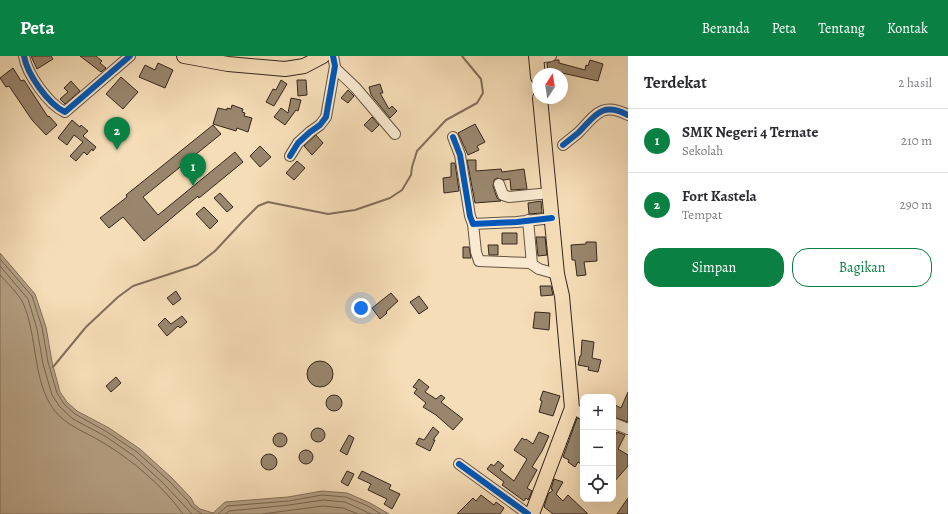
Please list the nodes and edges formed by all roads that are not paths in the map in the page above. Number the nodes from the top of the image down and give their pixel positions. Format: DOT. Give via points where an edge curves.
graph roads {
  1 [pos="24,56"];
  2 [pos="130,56"];
  3 [pos="184,56"];
  4 [pos="323,56"];
  5 [pos="333,56"];
  6 [pos="552,56"];
  7 [pos="536,57"];
  8 [pos="335,68"];
  9 [pos="537,68"];
  10 [pos="541,104"];
  11 [pos="628,115"];
  12 [pos="395,134"];
  13 [pos="454,137"];
  14 [pos="563,145"];
  15 [pos="290,156"];
  16 [pos="499,184"];
  17 [pos="550,193"];
  18 [pos="552,218"];
  19 [pos="528,220"];
  20 [pos="473,224"];
  21 [pos="532,264"];
  22 [pos="557,274"];
  23 [pos="577,411"];
  24 [pos="616,424"];
  25 [pos="628,429"];
  26 [pos="459,464"];
  27 [pos="528,514"];
  28 [pos="532,514"];
  1 -- 2 [label="street" via="27,66 46,97 65,112"];
  3 -- 4 [label="highway" via="228,64 285,69 304,66"];
  5 -- 8 [label="street"];
  6 -- 7 [label="street"];
  7 -- 9 [label="highway"];
  8 -- 12 [label="street" via="355,87"];
  8 -- 15 [label="street" via="326,117 298,143"];
  10 -- 17 [label="highway"];
  11 -- 14 [label="street" via="612,109 600,112 588,120 578,133"];
  13 -- 20 [label="street" via="460,155"];
  16 -- 17 [label="street" via="503,194 509,198"];
  17 -- 18 [label="highway"];
  18 -- 19 [label="street"];
  18 -- 22 [label="highway"];
  19 -- 20 [label="street"];
  19 -- 21 [label="street"];
  20 -- 21 [label="street" via="479,261"];
  21 -- 22 [label="street" via="539,269"];
  22 -- 23 [label="highway"];
  23 -- 28 [label="highway"];
  24 -- 25 [label="street"];
  26 -- 27 [label="street"];
}
